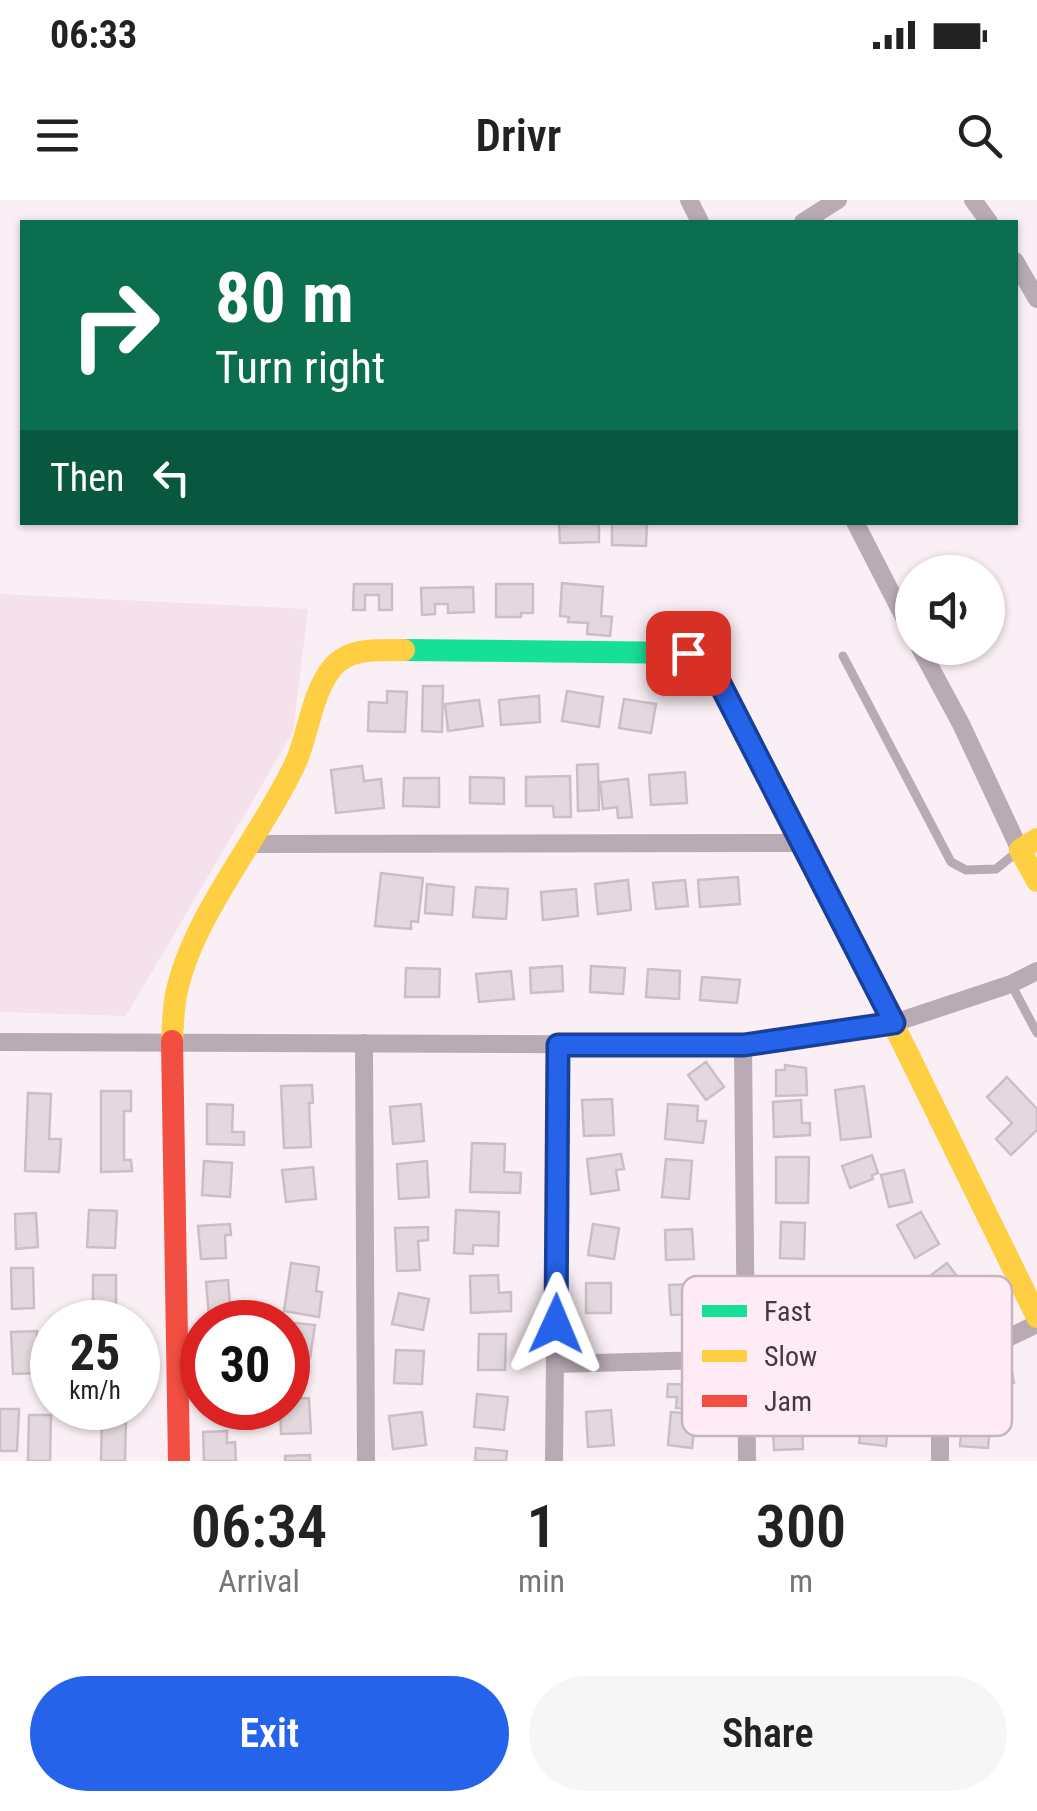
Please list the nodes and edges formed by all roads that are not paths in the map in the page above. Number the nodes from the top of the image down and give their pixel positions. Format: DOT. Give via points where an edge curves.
graph roads {
  1 [pos="838,200"];
  2 [pos="807,220"];
  3 [pos="1018,266"];
  4 [pos="1037,299"];
  5 [pos="857,525"];
  6 [pos="895,600"];
  7 [pos="842,656"];
  8 [pos="929,665"];
  9 [pos="801,843"];
  10 [pos="248,844"];
  11 [pos="1029,844"];
  12 [pos="1037,881"];
  13 [pos="1037,971"];
  14 [pos="1011,984"];
  15 [pos="894,1023"];
  16 [pos="1037,1033"];
  17 [pos="0,1042"];
  18 [pos="172,1042"];
  19 [pos="364,1043"];
  20 [pos="558,1045"];
  21 [pos="744,1045"];
  22 [pos="745,1276"];
  23 [pos="1037,1316"];
  24 [pos="1037,1324"];
  25 [pos="1012,1336"];
  26 [pos="682,1361"];
  27 [pos="555,1364"];
  28 [pos="747,1436"];
  29 [pos="179,1461"];
  30 [pos="366,1461"];
  31 [pos="554,1461"];
  32 [pos="747,1461"];
  1 -- 2 [label="street"];
  3 -- 4 [label="street"];
  5 -- 6 [label="street"];
  7 -- 11 [label="lane" via="951,862 966,870 996,869"];
  8 -- 11 [label="street"];
  9 -- 10 [label="street"];
  9 -- 10 [label="street" via="703,656 373,650 347,655 332,668 296,761"];
  9 -- 15 [label="street"];
  10 -- 18 [label="street" via="188,958"];
  11 -- 12 [label="street"];
  13 -- 14 [label="street"];
  14 -- 15 [label="street"];
  14 -- 16 [label="lane"];
  15 -- 21 [label="street"];
  15 -- 23 [label="street"];
  17 -- 18 [label="street"];
  18 -- 19 [label="street"];
  18 -- 29 [label="street"];
  19 -- 20 [label="street"];
  19 -- 30 [label="street"];
  20 -- 21 [label="street"];
  20 -- 27 [label="street"];
  21 -- 22 [label="street"];
  24 -- 25 [label="street"];
  26 -- 27 [label="street"];
  27 -- 31 [label="street"];
  28 -- 32 [label="street"];
}
